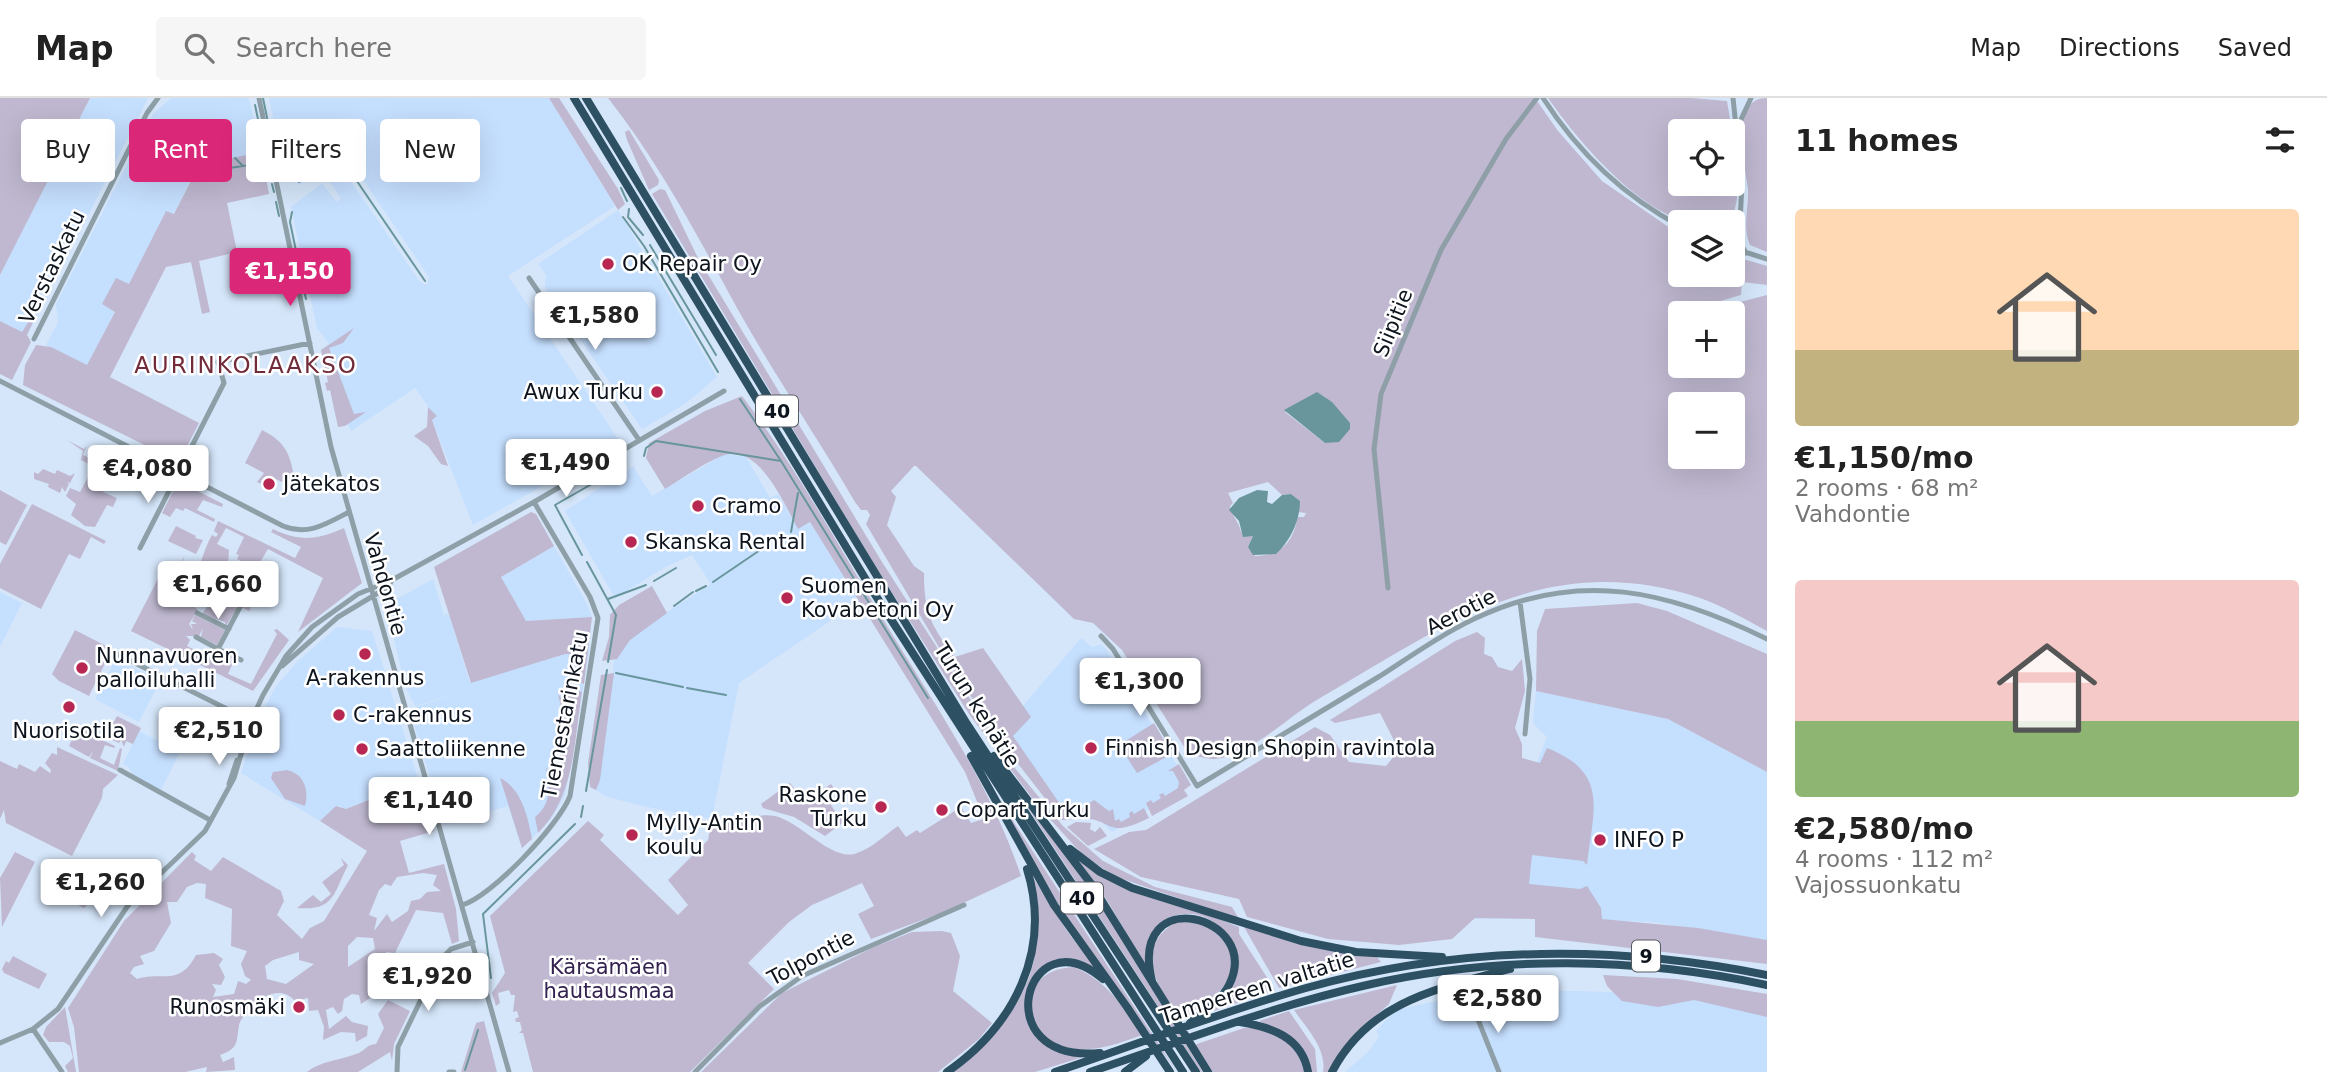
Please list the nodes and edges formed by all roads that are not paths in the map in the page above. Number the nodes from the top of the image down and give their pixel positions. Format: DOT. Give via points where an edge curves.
graph roads {
  1 [pos="158,98"];
  2 [pos="259,98"];
  3 [pos="574,98"];
  4 [pos="586,98"];
  5 [pos="1537,98"];
  6 [pos="1543,98"];
  7 [pos="1733,98"];
  8 [pos="1751,98"];
  9 [pos="1735,119"];
  10 [pos="1743,119"];
  11 [pos="1668,219"];
  12 [pos="1746,253"];
  13 [pos="1767,259"];
  14 [pos="529,278"];
  15 [pos="34,339"];
  16 [pos="310,343"];
  17 [pos="0,381"];
  18 [pos="724,391"];
  19 [pos="639,440"];
  20 [pos="179,473"];
  21 [pos="534,502"];
  22 [pos="349,512"];
  23 [pos="140,548"];
  24 [pos="392,580"];
  25 [pos="1388,587"];
  26 [pos="369,588"];
  27 [pos="372,596"];
  28 [pos="1520,602"];
  29 [pos="240,607"];
  30 [pos="197,613"];
  31 [pos="229,629"];
  32 [pos="1101,636"];
  33 [pos="196,637"];
  34 [pos="1767,639"];
  35 [pos="219,649"];
  36 [pos="113,652"];
  37 [pos="241,660"];
  38 [pos="281,666"];
  39 [pos="251,721"];
  40 [pos="967,724"];
  41 [pos="958,728"];
  42 [pos="1525,734"];
  43 [pos="120,770"];
  44 [pos="210,820"];
  45 [pos="1059,840"];
  46 [pos="1022,852"];
  47 [pos="462,905"];
  48 [pos="964,905"];
  49 [pos="473,942"];
  50 [pos="1456,959"];
  51 [pos="1528,964"];
  52 [pos="1767,975"];
  53 [pos="1767,985"];
  54 [pos="1154,988"];
  55 [pos="1114,989"];
  56 [pos="1474,1007"];
  57 [pos="1237,1022"];
  58 [pos="1185,1027"];
  59 [pos="33,1029"];
  60 [pos="0,1043"];
  61 [pos="1117,1051"];
  62 [pos="1151,1052"];
  63 [pos="62,1072"];
  64 [pos="397,1072"];
  65 [pos="449,1072"];
  66 [pos="454,1072"];
  67 [pos="509,1072"];
  68 [pos="695,1072"];
  69 [pos="947,1072"];
  70 [pos="1055,1072"];
  71 [pos="1090,1072"];
  72 [pos="1125,1072"];
  73 [pos="1170,1072"];
  74 [pos="1183,1072"];
  75 [pos="1196,1072"];
  76 [pos="1208,1072"];
  77 [pos="1308,1072"];
  78 [pos="1332,1072"];
  79 [pos="1499,1072"];
  1 -- 15 [label="street, Verstaskatu"];
  2 -- 16 [label="street, Vahdontie"];
  3 -- 41 [label="highway, Turun kehätie / 40"];
  4 -- 40 [label="highway, Turun kehätie / 40"];
  5 -- 25 [label="street, Siipitie" via="1506,139 1441,250 1381,394 1374,449"];
  6 -- 11 [label="street" via="1564,129 1609,178"];
  7 -- 9 [label="street"];
  8 -- 10 [label="street"];
  12 -- 13 [label="street"];
  14 -- 19 [label="street"];
  16 -- 20 [label="street" via="218,362 224,383"];
  16 -- 22 [label="street, Vahdontie"];
  17 -- 20 [label="street"];
  18 -- 19 [label="street"];
  19 -- 21 [label="street"];
  20 -- 22 [label="street" via="294,530 312,530"];
  20 -- 23 [label="street"];
  21 -- 24 [label="street"];
  21 -- 47 [label="street, Tiemestarinkatu" via="598,618 573,783 565,810 555,824 477,901"];
  22 -- 26 [label="street, Vahdontie"];
  24 -- 26 [label="street"];
  24 -- 27 [label="street"];
  26 -- 27 [label="street, Vahdontie"];
  26 -- 38 [label="street" via="312,627"];
  27 -- 38 [label="street" via="338,617"];
  27 -- 47 [label="street, Vahdontie"];
  28 -- 32 [label="street, Aerotie" via="1455,629 1197,786"];
  28 -- 34 [label="street, Aerotie" via="1576,591 1629,592 1697,606"];
  28 -- 42 [label="street" via="1530,679"];
  29 -- 31 [label="street"];
  30 -- 31 [label="street"];
  31 -- 35 [label="street"];
  33 -- 35 [label="street"];
  35 -- 37 [label="street"];
  36 -- 39 [label="street"];
  38 -- 39 [label="street"];
  39 -- 44 [label="street" via="228,787"];
  40 -- 45 [label="highway"];
  40 -- 75 [label="highway, Turun kehätie / 40"];
  41 -- 46 [label="highway"];
  41 -- 74 [label="highway, Turun kehätie / 40"];
  43 -- 44 [label="street"];
  44 -- 59 [label="street" via="129,904 68,997"];
  45 -- 50 [label="highway" via="1095,868 1132,888 1301,941 1356,951"];
  45 -- 54 [label="highway" via="1110,911"];
  46 -- 55 [label="highway" via="1061,917"];
  46 -- 69 [label="highway" via="1036,918 1027,971 1001,1022"];
  47 -- 49 [label="street, Vahdontie"];
  48 -- 68 [label="street, Tolpontie" via="779,989"];
  49 -- 64 [label="street" via="451,949 440,960 406,1028 397,1052"];
  49 -- 67 [label="street, Vahdontie"];
  50 -- 52 [label="highway, Tampereen valtatie / 9" via="1611,953"];
  50 -- 58 [label="highway, Tampereen valtatie / 9" via="1306,988"];
  51 -- 53 [label="highway, Tampereen valtatie / 9" via="1656,968"];
  51 -- 57 [label="highway, Tampereen valtatie / 9" via="1435,972 1369,984"];
  51 -- 78 [label="highway" via="1437,988 1396,1005 1355,1038"];
  54 -- 58 [label="highway" via="1148,954 1161,927 1192,917 1220,931 1231,954 1230,981 1218,999"];
  54 -- 76 [label="highway"];
  55 -- 61 [label="highway" via="1090,969 1062,963 1036,977 1027,1004 1040,1035 1056,1047 1079,1054"];
  55 -- 73 [label="highway"];
  56 -- 79 [label="street"];
  57 -- 62 [label="highway, Tampereen valtatie / 9"];
  57 -- 77 [label="highway" via="1285,1036 1301,1053"];
  58 -- 61 [label="highway, Tampereen valtatie / 9"];
  59 -- 60 [label="street"];
  59 -- 63 [label="street"];
  61 -- 70 [label="highway, Tampereen valtatie / 9"];
  62 -- 71 [label="highway, Tampereen valtatie / 9"];
  62 -- 72 [label="highway"];
  65 -- 66 [label="street"];
}
